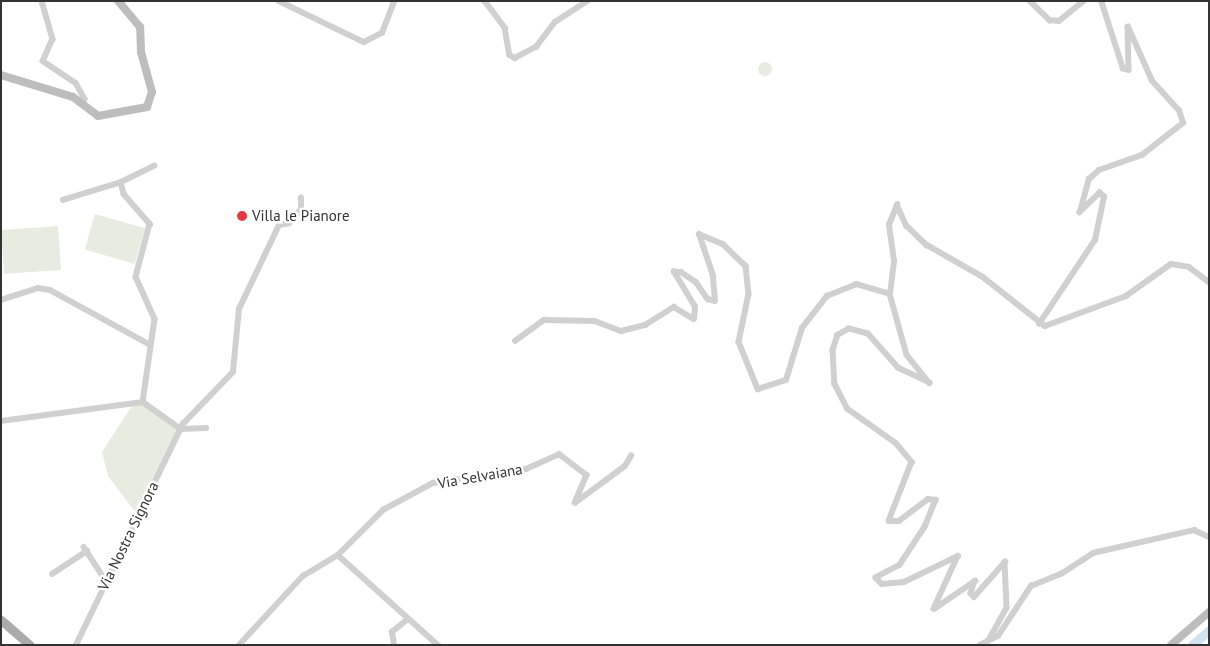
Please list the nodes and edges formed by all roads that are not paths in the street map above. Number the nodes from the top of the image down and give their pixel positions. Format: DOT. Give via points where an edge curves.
graph roads {
  1 [pos="42,1"];
  2 [pos="118,1"];
  3 [pos="279,1"];
  4 [pos="394,1"];
  5 [pos="485,1"];
  6 [pos="587,1"];
  7 [pos="1030,1"];
  8 [pos="1084,1"];
  9 [pos="1101,1"];
  10 [pos="1,75"];
  11 [pos="83,103"];
  12 [pos="154,166"];
  13 [pos="121,182"];
  14 [pos="301,198"];
  15 [pos="63,200"];
  16 [pos="1209,282"];
  17 [pos="890,294"];
  18 [pos="1,300"];
  19 [pos="1039,324"];
  20 [pos="515,341"];
  21 [pos="149,344"];
  22 [pos="143,402"];
  23 [pos="1,421"];
  24 [pos="206,428"];
  25 [pos="181,429"];
  26 [pos="631,456"];
  27 [pos="1209,537"];
  28 [pos="338,555"];
  29 [pos="52,574"];
  30 [pos="106,581"];
  31 [pos="1209,612"];
  32 [pos="1,620"];
  33 [pos="407,620"];
  34 [pos="990,643"];
  35 [pos="30,645"];
  36 [pos="76,645"];
  37 [pos="239,645"];
  38 [pos="394,645"];
  39 [pos="438,645"];
  40 [pos="980,645"];
  41 [pos="1171,645"];
  1 -- 11 [label="street" via="53,39 43,61 76,83 85,99"];
  2 -- 11 [label="street" via="140,27 152,98 138,111 101,116"];
  3 -- 4 [label="street" via="364,42 382,34"];
  5 -- 6 [label="street" via="505,28 510,55 515,58 536,47 556,22"];
  7 -- 8 [label="street" via="1050,20 1059,21"];
  9 -- 19 [label="street" via="1122,69 1128,70 1128,27 1152,81 1179,111 1183,123 1142,155 1099,170 1089,179 1080,212 1100,193 1104,197 1095,240"];
  10 -- 11 [label="street"];
  12 -- 13 [label="street"];
  13 -- 15 [label="street"];
  13 -- 21 [label="street" via="124,194 150,224 136,277 155,319"];
  14 -- 25 [label="street, Via Nostra Signora" via="301,209 289,223 279,226 239,309 233,372"];
  16 -- 19 [label="street" via="1189,266 1171,264 1126,296 1055,324"];
  17 -- 19 [label="street" via="894,261 889,225 897,205 907,226 927,245 983,277"];
  17 -- 20 [label="street" via="856,284 826,296 802,328 786,380 758,389 739,342 749,294 746,266 723,244 699,234 714,276 715,301 708,300 696,282 674,272 695,307 694,318 674,307 645,325 621,331 594,321 544,320"];
  17 -- 34 [label="street" via="907,355 930,383 898,368 868,334 849,329 838,335 833,350 835,384 848,409 896,443 912,462 889,521 906,518 928,499 936,500 925,527 900,565 876,578 882,584 904,582 958,556 934,609 972,581 977,582 971,592 974,596 1005,562 1008,608"];
  18 -- 21 [label="street" via="38,288 50,290"];
  21 -- 22 [label="street"];
  22 -- 23 [label="street"];
  22 -- 25 [label="street"];
  24 -- 25 [label="street"];
  25 -- 30 [label="street, Via Nostra Signora"];
  26 -- 28 [label="street, Via Selvaiana" via="626,466 575,503 587,474 556,454 526,469 433,483 383,510"];
  27 -- 34 [label="street" via="1194,530 1093,553 1061,574 1031,586"];
  28 -- 33 [label="street"];
  28 -- 37 [label="street" via="303,576"];
  29 -- 30 [label="street" via="85,549"];
  30 -- 36 [label="street, Via Nostra Signora"];
  31 -- 41 [label="street"];
  32 -- 35 [label="main road"];
  33 -- 38 [label="street" via="392,632"];
  33 -- 39 [label="street"];
  34 -- 40 [label="street"];
}
